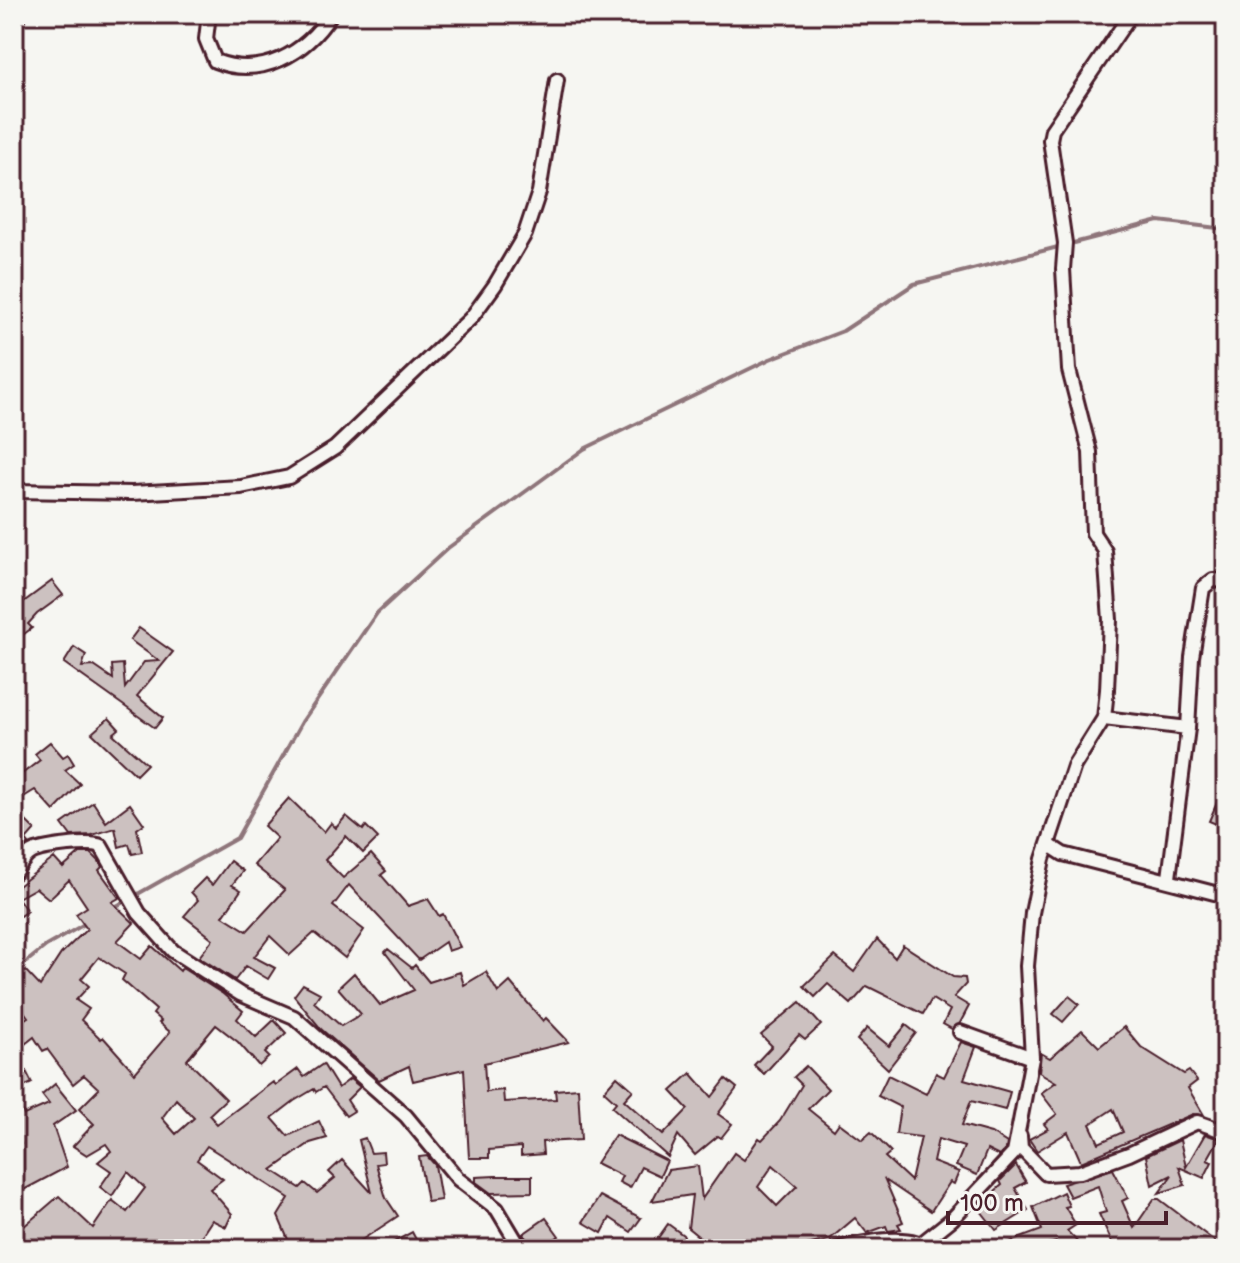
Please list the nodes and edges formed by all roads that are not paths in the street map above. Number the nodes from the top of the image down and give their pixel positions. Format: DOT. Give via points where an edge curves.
graph roads {
  1 [pos="20,14"];
  2 [pos="209,14"];
  3 [pos="331,14"];
  4 [pos="1131,14"];
  5 [pos="14,25"];
  6 [pos="557,80"];
  7 [pos="14,491"];
  8 [pos="1226,581"];
  9 [pos="1104,718"];
  10 [pos="1188,728"];
  11 [pos="1049,845"];
  12 [pos="14,873"];
  13 [pos="1169,878"];
  14 [pos="1226,896"];
  15 [pos="960,1032"];
  16 [pos="1032,1058"];
  17 [pos="1019,1132"];
  18 [pos="1226,1132"];
  19 [pos="926,1246"];
  20 [pos="521,1249"];
  21 [pos="835,1249"];
  1 -- 5 [label="street"];
  2 -- 3 [label="street" via="206,39 215,61 263,69 294,53"];
  4 -- 9 [label="street" via="1050,140 1065,243 1069,370 1090,452 1093,533 1105,551 1110,620"];
  6 -- 7 [label="street" via="539,192 525,234 495,285 471,318 335,448 289,477 241,487 132,493"];
  8 -- 10 [label="street" via="1213,580 1203,588"];
  9 -- 10 [label="street"];
  9 -- 11 [label="street" via="1074,766"];
  10 -- 13 [label="street"];
  11 -- 13 [label="street" via="1063,854"];
  11 -- 16 [label="street" via="1032,913 1027,966"];
  12 -- 20 [label="street" via="28,854 40,850 101,846 139,913 173,951 240,994 294,1017 406,1116 458,1179 497,1209"];
  13 -- 14 [label="street"];
  15 -- 16 [label="street"];
  16 -- 17 [label="street"];
  17 -- 18 [label="street" via="1021,1148 1046,1174 1092,1168 1197,1122"];
  17 -- 19 [label="street" via="1014,1153"];
  19 -- 21 [label="street" via="875,1240"];
}
